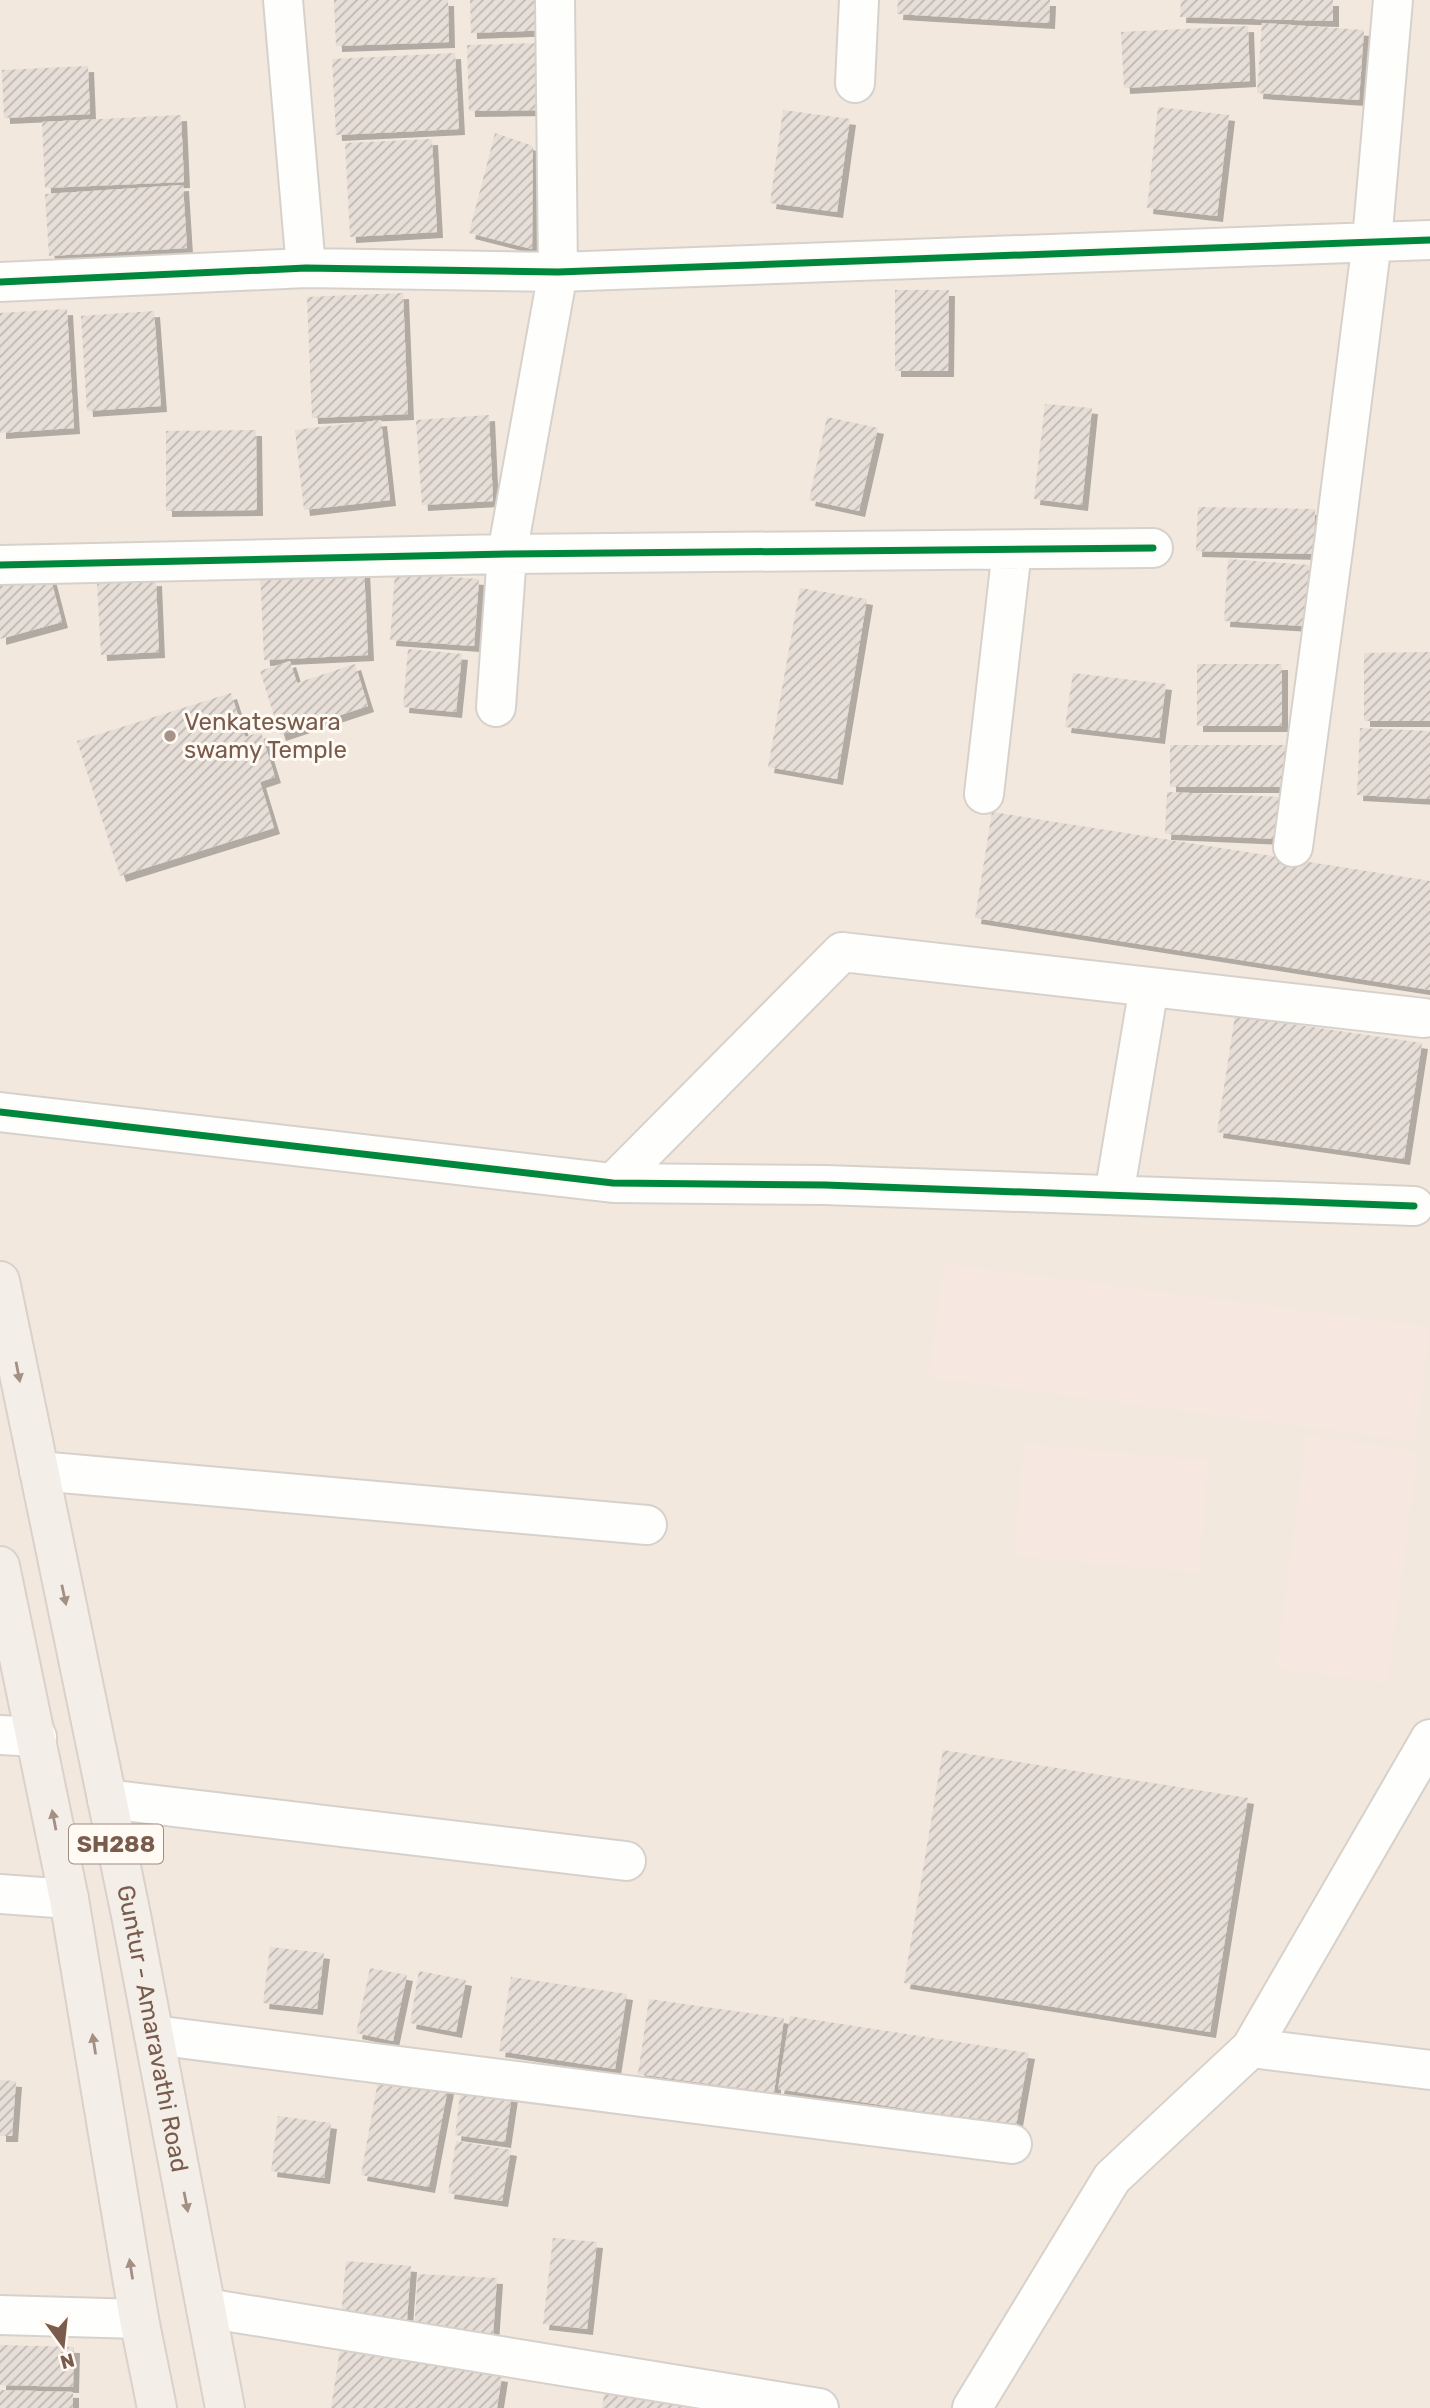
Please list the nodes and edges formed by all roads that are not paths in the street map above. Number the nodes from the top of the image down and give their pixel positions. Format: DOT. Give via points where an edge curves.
graph roads {
  1 [pos="283,0"];
  2 [pos="555,0"];
  3 [pos="859,0"];
  4 [pos="1393,0"];
  5 [pos="855,83"];
  6 [pos="1430,240"];
  7 [pos="1372,241"];
  8 [pos="306,268"];
  9 [pos="558,272"];
  10 [pos="0,282"];
  11 [pos="1153,548"];
  12 [pos="1012,550"];
  13 [pos="507,554"];
  14 [pos="0,565"];
  15 [pos="496,707"];
  16 [pos="984,794"];
  17 [pos="1293,846"];
  18 [pos="1149,987"];
  19 [pos="1424,1018"];
  20 [pos="0,1111"];
  21 [pos="613,1183"];
  22 [pos="1114,1195"];
  23 [pos="1414,1206"];
  24 [pos="0,1281"];
  25 [pos="38,1471"];
  26 [pos="647,1525"];
  27 [pos="0,1566"];
  28 [pos="18,1736"];
  29 [pos="1430,1739"];
  30 [pos="107,1799"];
  31 [pos="626,1861"];
  32 [pos="0,1895"];
  33 [pos="69,1899"];
  34 [pos="153,2035"];
  35 [pos="1251,2048"];
  36 [pos="1430,2070"];
  37 [pos="1012,2144"];
  38 [pos="206,2308"];
  39 [pos="0,2315"];
  40 [pos="139,2319"];
  41 [pos="158,2408"];
  42 [pos="225,2408"];
  43 [pos="819,2408"];
  44 [pos="972,2408"];
  1 -- 8 [label="street"];
  2 -- 9 [label="street"];
  3 -- 5 [label="street"];
  4 -- 7 [label="street"];
  6 -- 7 [label="street"];
  7 -- 9 [label="street"];
  7 -- 17 [label="street"];
  8 -- 9 [label="street"];
  8 -- 10 [label="street"];
  9 -- 13 [label="street"];
  11 -- 12 [label="street"];
  12 -- 13 [label="street"];
  12 -- 16 [label="street"];
  13 -- 14 [label="street"];
  13 -- 15 [label="street"];
  18 -- 19 [label="street"];
  18 -- 21 [label="street" via="842,953"];
  18 -- 22 [label="street"];
  20 -- 21 [label="street"];
  21 -- 22 [label="street"];
  22 -- 23 [label="street"];
  24 -- 25 [label="main road, Guntur - Amaravathi Road / SH288, one-way"];
  25 -- 26 [label="street"];
  25 -- 30 [label="main road, Guntur - Amaravathi Road / SH288, one-way"];
  27 -- 28 [label="main road, SH288"];
  33 -- 28 [label="main road, SH288, one-way"];
  29 -- 35 [label="street"];
  30 -- 31 [label="street"];
  30 -- 34 [label="main road, Guntur - Amaravathi Road / SH288"];
  32 -- 33 [label="street"];
  40 -- 33 [label="main road, SH288, one-way"];
  34 -- 37 [label="street"];
  34 -- 38 [label="main road, Guntur - Amaravathi Road / SH288, one-way"];
  35 -- 36 [label="street"];
  35 -- 44 [label="street" via="1112,2178"];
  38 -- 42 [label="main road, Guntur - Amaravathi Road / SH288"];
  38 -- 43 [label="street"];
  39 -- 40 [label="street"];
  40 -- 41 [label="main road, SH288"];
}
